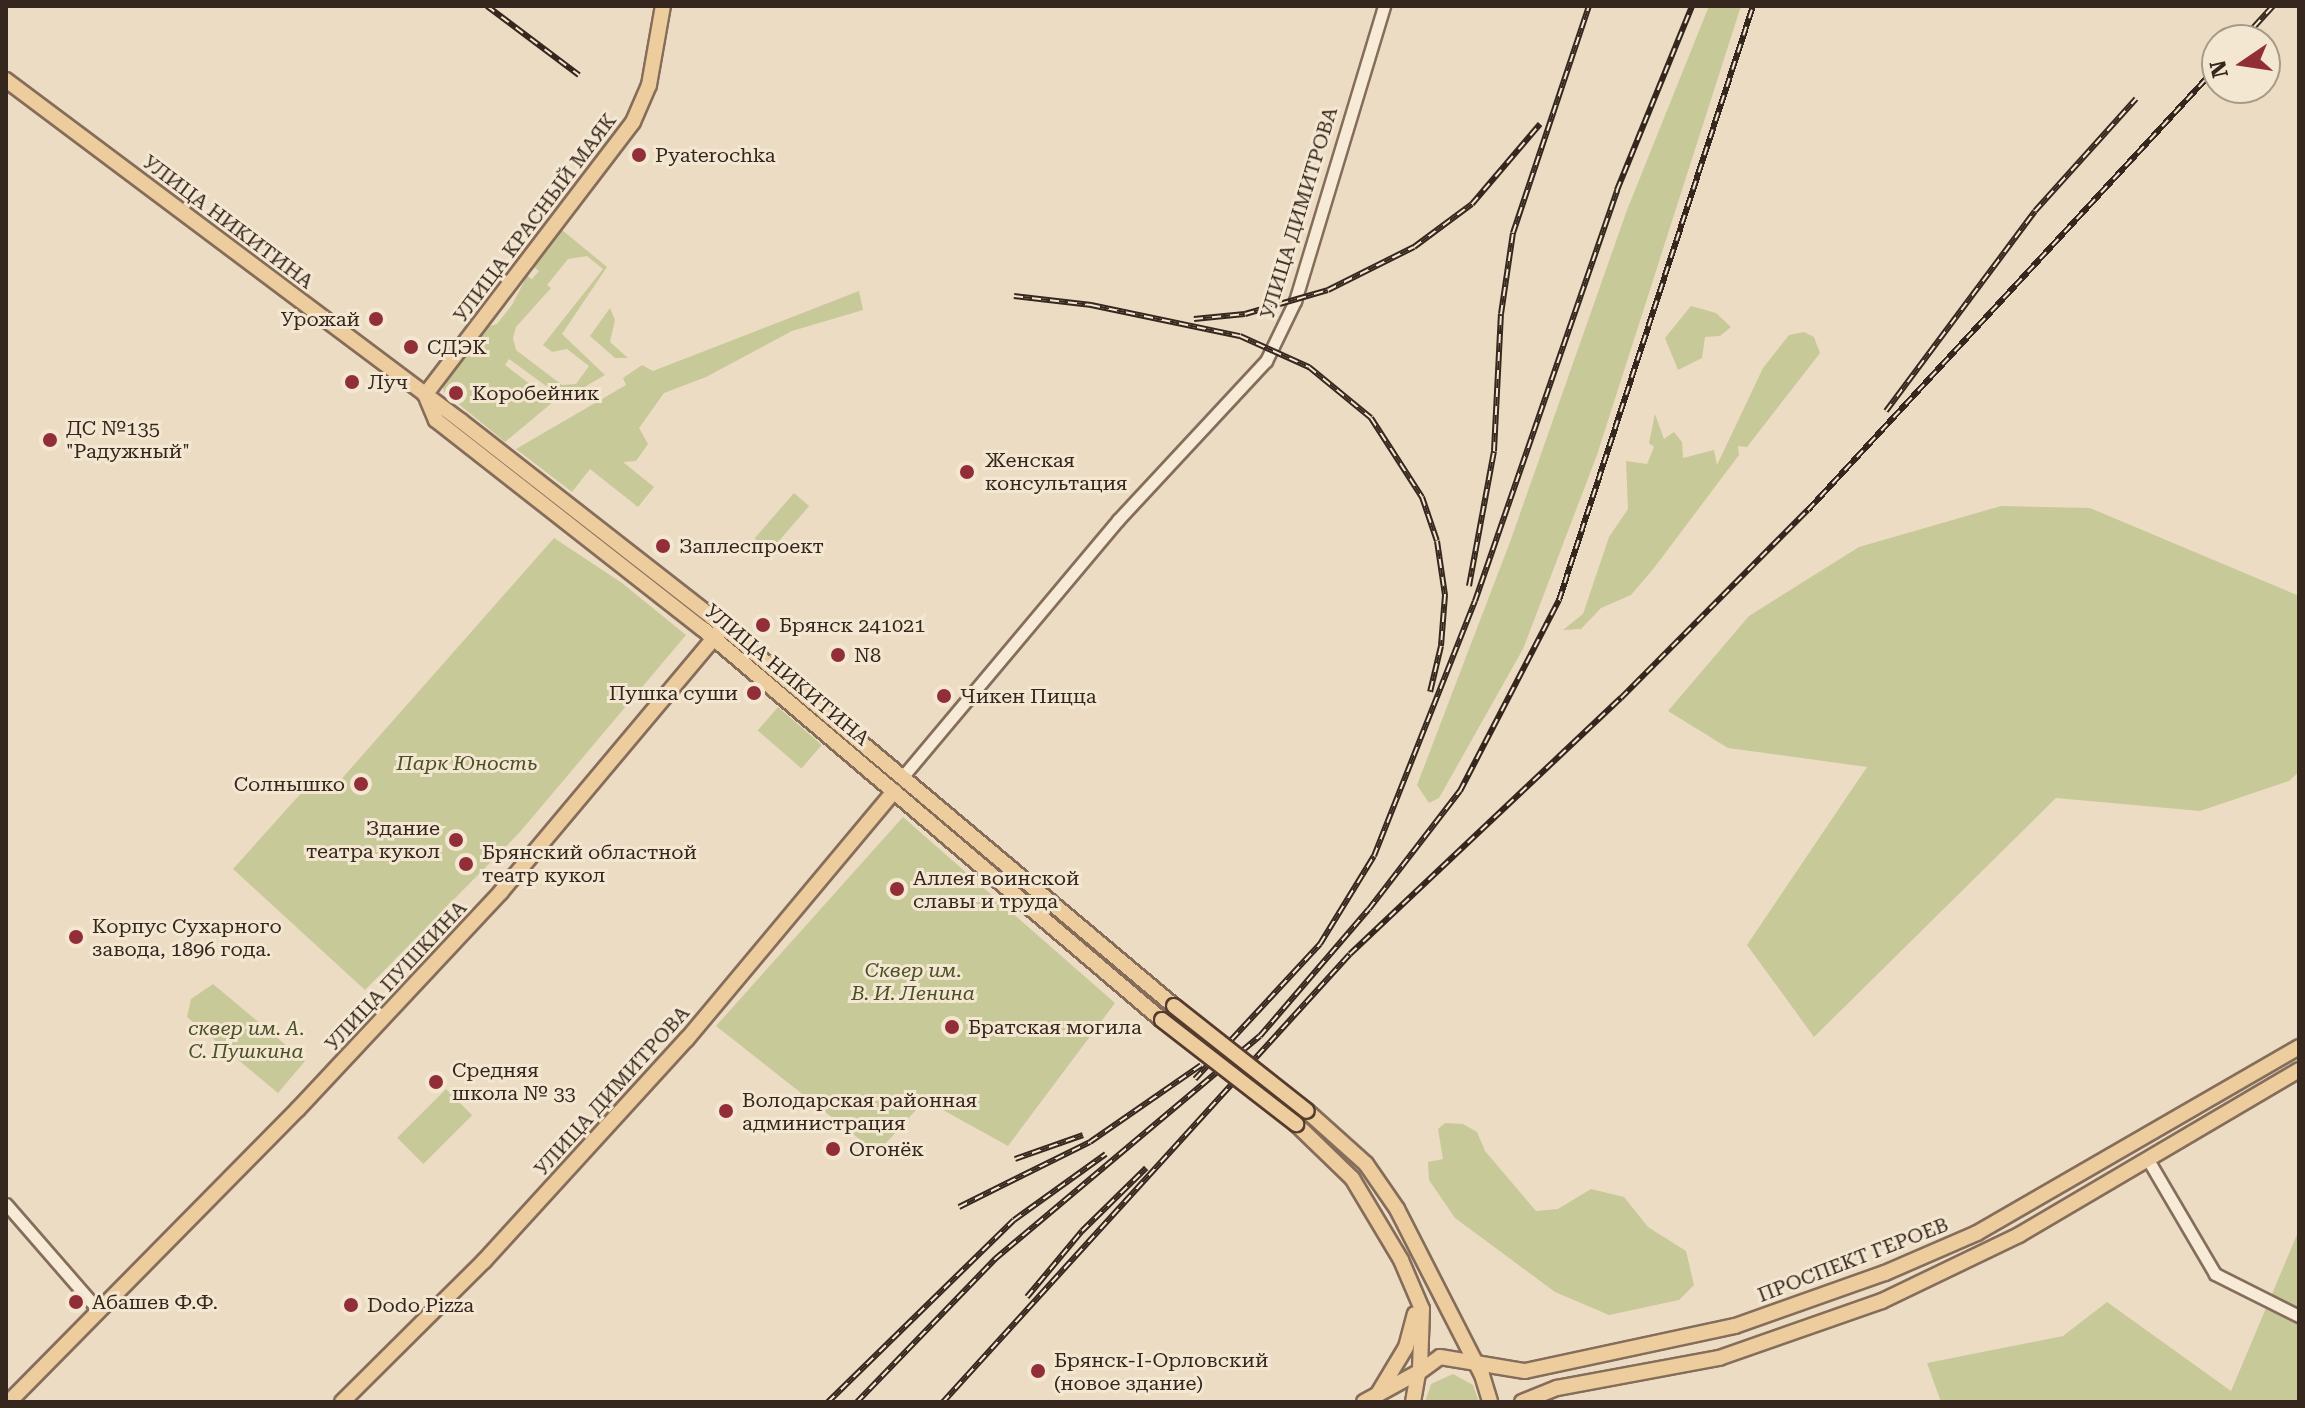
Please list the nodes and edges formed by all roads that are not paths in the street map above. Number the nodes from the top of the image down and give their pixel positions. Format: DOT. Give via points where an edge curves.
graph roads {
  1 [pos="663,6"];
  2 [pos="1384,6"];
  3 [pos="6,80"];
  4 [pos="425,395"];
  5 [pos="718,633"];
  6 [pos="904,775"];
  7 [pos="894,791"];
  8 [pos="2299,1047"];
  9 [pos="2299,1070"];
  10 [pos="2147,1158"];
  11 [pos="6,1204"];
  12 [pos="1401,1260"];
  13 [pos="98,1310"];
  14 [pos="2299,1316"];
  15 [pos="1474,1365"];
  16 [pos="1419,1372"];
  17 [pos="1370,1399"];
  18 [pos="9,1402"];
  19 [pos="342,1402"];
  20 [pos="1413,1402"];
  21 [pos="1490,1402"];
  22 [pos="1522,1402"];
  1 -- 4 [label="main road, УЛИЦА КРАСНЫЙ МАЯК" via="649,85 633,122"];
  2 -- 6 [label="street, УЛИЦА ДИМИТРОВА" via="1295,301 1266,361 1118,520"];
  3 -- 4 [label="main road, УЛИЦА НИКИТИНА"];
  4 -- 5 [label="main road, УЛИЦА НИКИТИНА"];
  5 -- 6 [label="main road, УЛИЦА НИКИТИНА"];
  5 -- 7 [label="main road, УЛИЦА НИКИТИНА"];
  5 -- 13 [label="main road, УЛИЦА ПУШКИНА" via="520,872 304,1103"];
  6 -- 15 [label="main road, УЛИЦА НИКИТИНА, bridge" via="1366,1164 1397,1209"];
  7 -- 12 [label="main road, УЛИЦА НИКИТИНА, bridge" via="1162,1020 1296,1124 1352,1178"];
  7 -- 19 [label="main road, УЛИЦА ДИМИТРОВА" via="687,1039 484,1261"];
  8 -- 15 [label="main road, ПРОСПЕКТ ГЕРОЕВ" via="1977,1233 1885,1273 1735,1326 1623,1353 1525,1371"];
  9 -- 10 [label="main road"];
  10 -- 14 [label="street" via="2215,1274"];
  10 -- 22 [label="main road" via="2019,1235 1882,1301 1719,1358 1557,1388"];
  11 -- 13 [label="street"];
  12 -- 16 [label="main road" via="1422,1309"];
  12 -- 17 [label="main road" via="1414,1299 1414,1324"];
  13 -- 18 [label="main road, УЛИЦА ПУШКИНА"];
  15 -- 16 [label="main road, ПРОСПЕКТ ГЕРОЕВ" via="1440,1357"];
  15 -- 21 [label="main road, УЛИЦА НИКИТИНА"];
  16 -- 17 [label="main road, ПРОСПЕКТ ГЕРОЕВ"];
  16 -- 20 [label="main road"];
}
